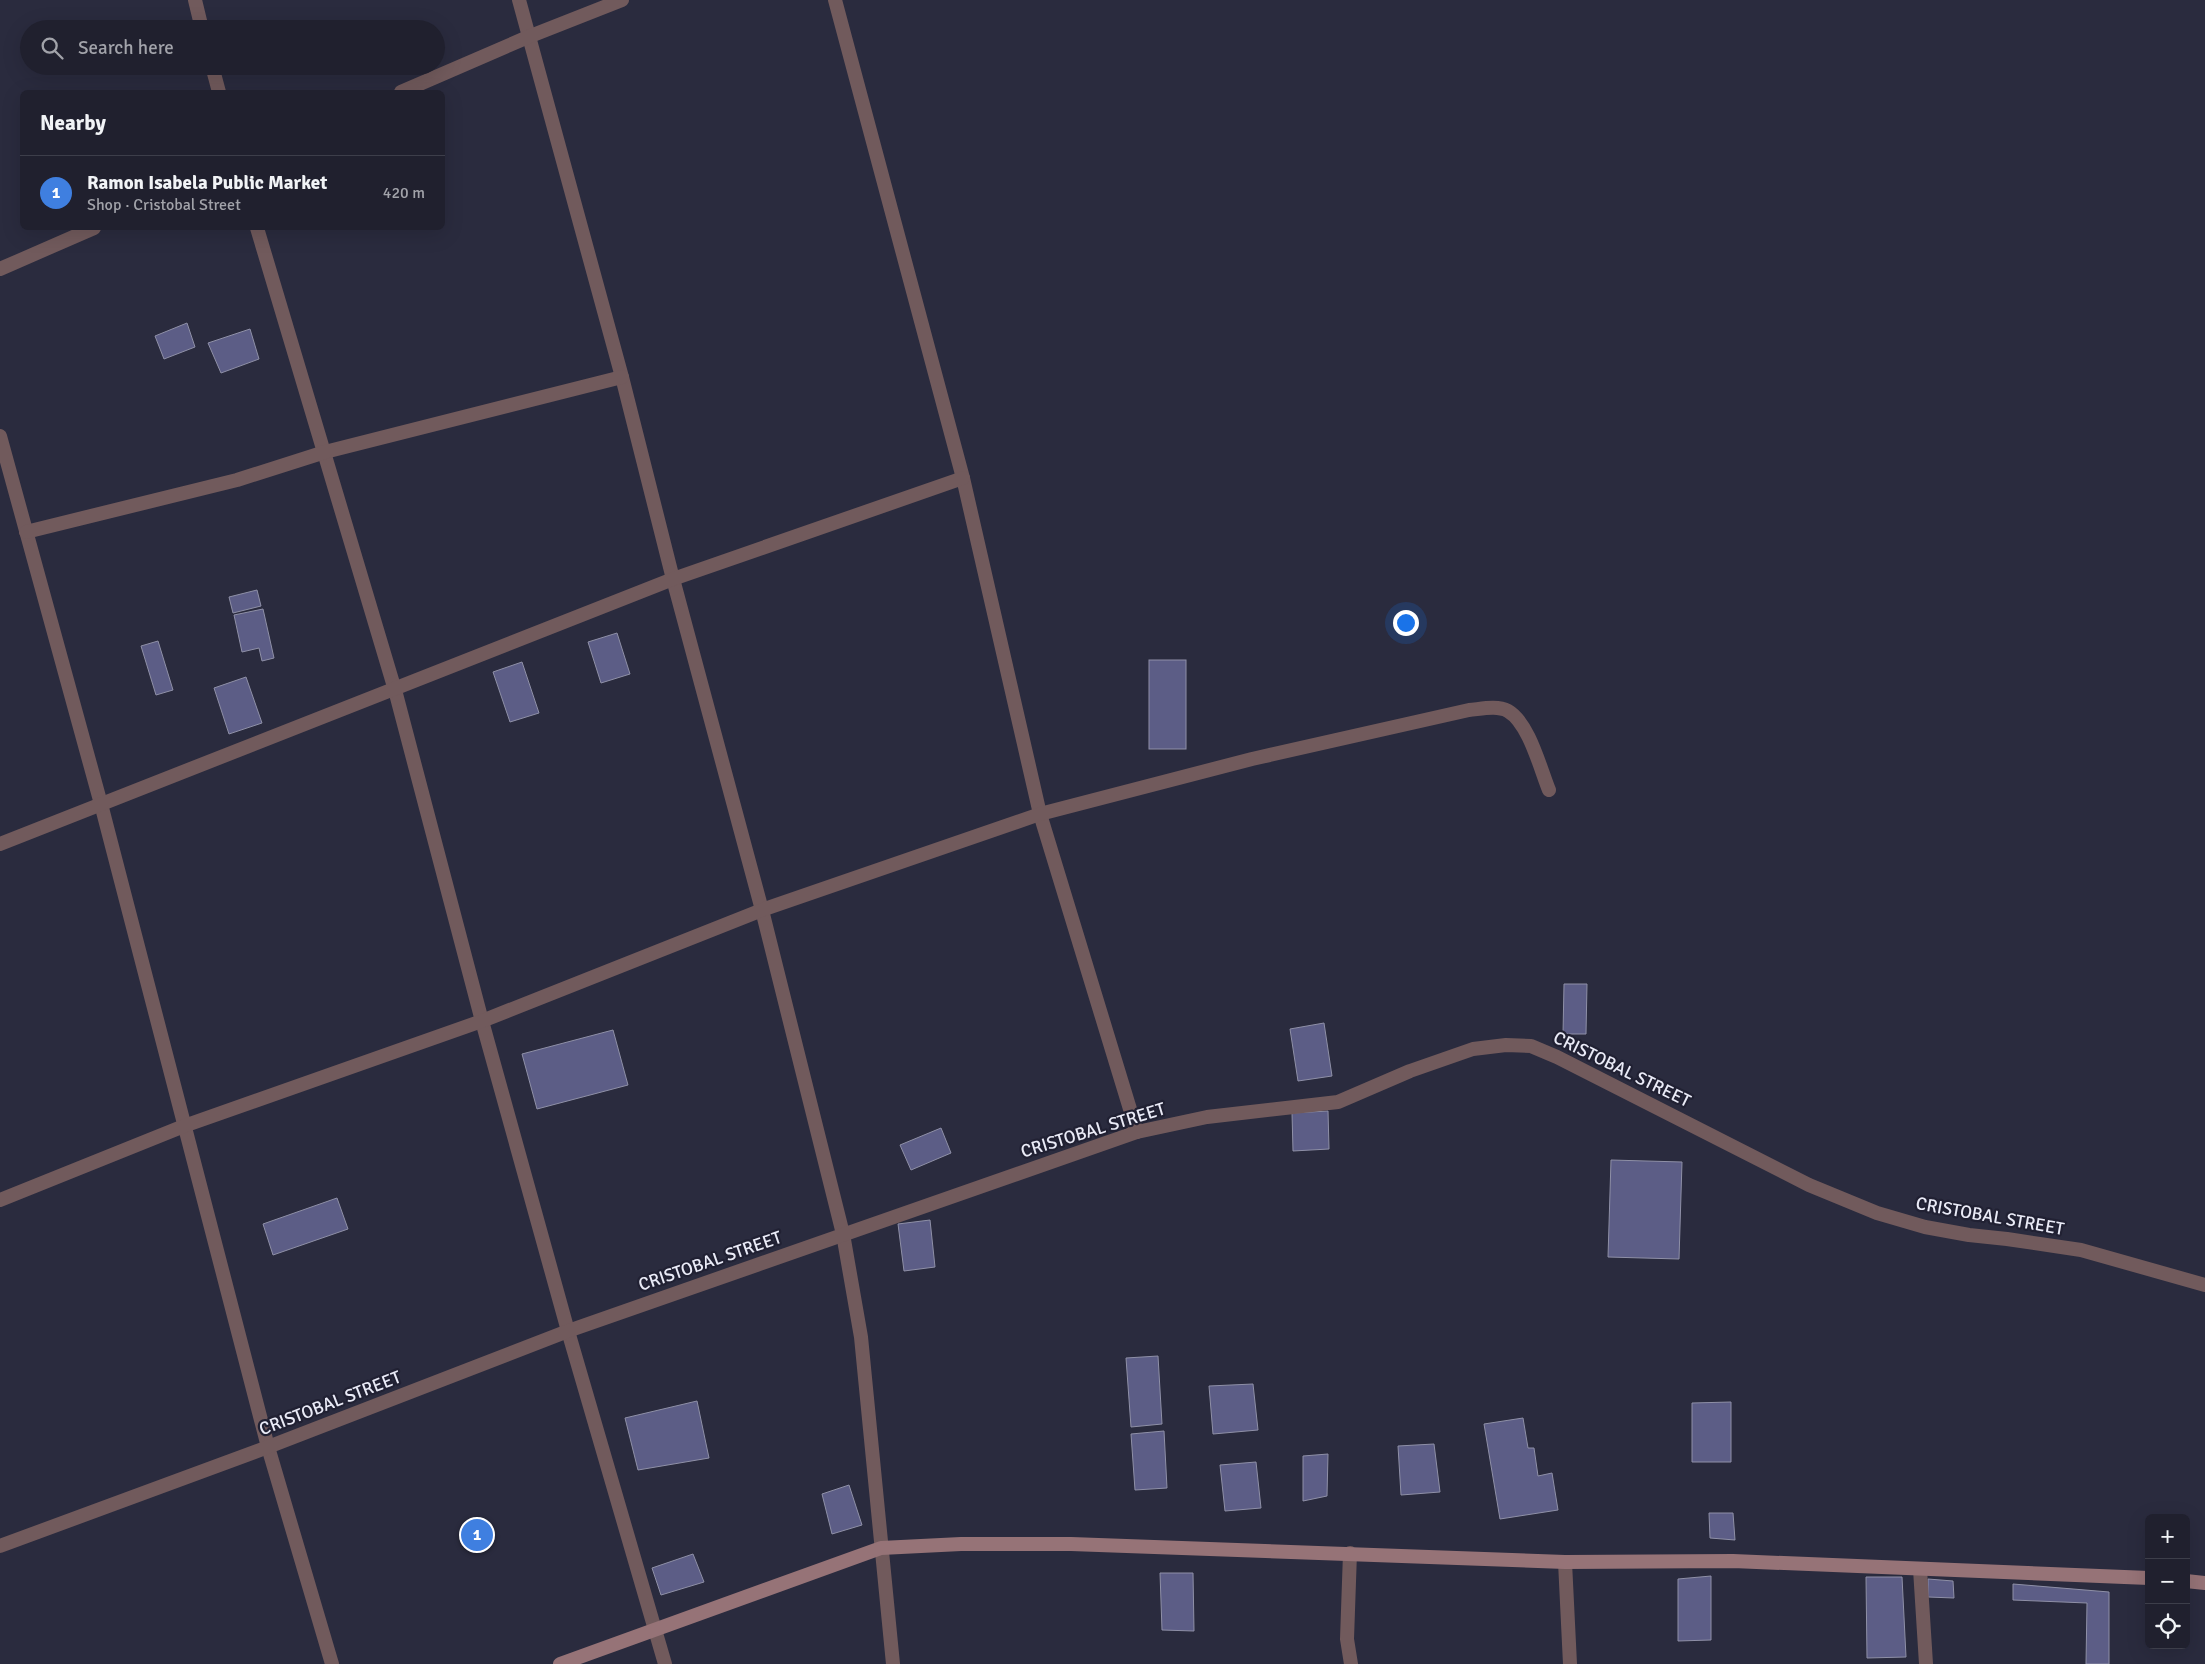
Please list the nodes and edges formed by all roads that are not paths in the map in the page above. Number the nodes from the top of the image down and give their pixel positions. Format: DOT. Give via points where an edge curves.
graph roads {
  1 [pos="195,0"];
  2 [pos="518,0"];
  3 [pos="622,0"];
  4 [pos="835,0"];
  5 [pos="200,20"];
  6 [pos="528,37"];
  7 [pos="445,73"];
  8 [pos="214,75"];
  9 [pos="440,75"];
  10 [pos="218,90"];
  11 [pos="406,90"];
  12 [pos="89,230"];
  13 [pos="258,230"];
  14 [pos="0,269"];
  15 [pos="622,377"];
  16 [pos="0,436"];
  17 [pos="325,452"];
  18 [pos="963,478"];
  19 [pos="26,532"];
  20 [pos="673,579"];
  21 [pos="395,690"];
  22 [pos="1549,790"];
  23 [pos="101,804"];
  24 [pos="1040,814"];
  25 [pos="0,844"];
  26 [pos="762,910"];
  27 [pos="482,1021"];
  28 [pos="184,1126"];
  29 [pos="1137,1132"];
  30 [pos="0,1200"];
  31 [pos="842,1234"];
  32 [pos="2205,1285"];
  33 [pos="568,1331"];
  34 [pos="268,1447"];
  35 [pos="0,1546"];
  36 [pos="882,1548"];
  37 [pos="1350,1553"];
  38 [pos="1564,1562"];
  39 [pos="1920,1569"];
  40 [pos="2145,1578"];
  41 [pos="2190,1581"];
  42 [pos="2205,1583"];
  43 [pos="655,1628"];
  44 [pos="332,1664"];
  45 [pos="560,1664"];
  46 [pos="665,1664"];
  47 [pos="892,1664"];
  48 [pos="1351,1664"];
  49 [pos="1570,1664"];
  50 [pos="1926,1664"];
  1 -- 5 [label="street"];
  2 -- 6 [label="street"];
  3 -- 6 [label="street"];
  4 -- 18 [label="street"];
  6 -- 7 [label="street"];
  6 -- 15 [label="street"];
  8 -- 10 [label="street"];
  9 -- 11 [label="street"];
  12 -- 14 [label="street"];
  13 -- 17 [label="street"];
  15 -- 17 [label="street"];
  15 -- 20 [label="street"];
  16 -- 19 [label="street"];
  17 -- 19 [label="street" via="237,480"];
  17 -- 21 [label="street"];
  18 -- 20 [label="street"];
  18 -- 24 [label="street"];
  19 -- 23 [label="street"];
  20 -- 21 [label="street"];
  20 -- 26 [label="street"];
  21 -- 23 [label="street"];
  21 -- 27 [label="street"];
  22 -- 24 [label="street" via="1520,720 1507,710 1494,708 1470,710 1252,759"];
  23 -- 25 [label="street"];
  23 -- 28 [label="street"];
  24 -- 26 [label="street"];
  24 -- 29 [label="street"];
  26 -- 27 [label="street"];
  26 -- 31 [label="street"];
  27 -- 28 [label="street"];
  27 -- 33 [label="street"];
  28 -- 30 [label="street"];
  28 -- 34 [label="street"];
  29 -- 31 [label="street, CRISTOBAL STREET"];
  29 -- 32 [label="street, CRISTOBAL STREET" via="1207,1117 1338,1102 1410,1071 1473,1050 1506,1045 1531,1046 1809,1185 1877,1213 1925,1227 2080,1250"];
  31 -- 33 [label="street, CRISTOBAL STREET"];
  31 -- 36 [label="street" via="861,1337"];
  33 -- 34 [label="street, CRISTOBAL STREET"];
  33 -- 43 [label="street"];
  34 -- 35 [label="street, CRISTOBAL STREET"];
  34 -- 44 [label="street"];
  36 -- 37 [label="main road" via="1071,1544"];
  36 -- 43 [label="main road"];
  36 -- 47 [label="street"];
  37 -- 38 [label="main road"];
  37 -- 48 [label="street" via="1347,1639"];
  38 -- 39 [label="main road" via="1732,1561"];
  38 -- 49 [label="street"];
  39 -- 40 [label="main road"];
  39 -- 50 [label="street"];
  41 -- 42 [label="main road"];
  43 -- 45 [label="main road"];
  43 -- 46 [label="street"];
}
